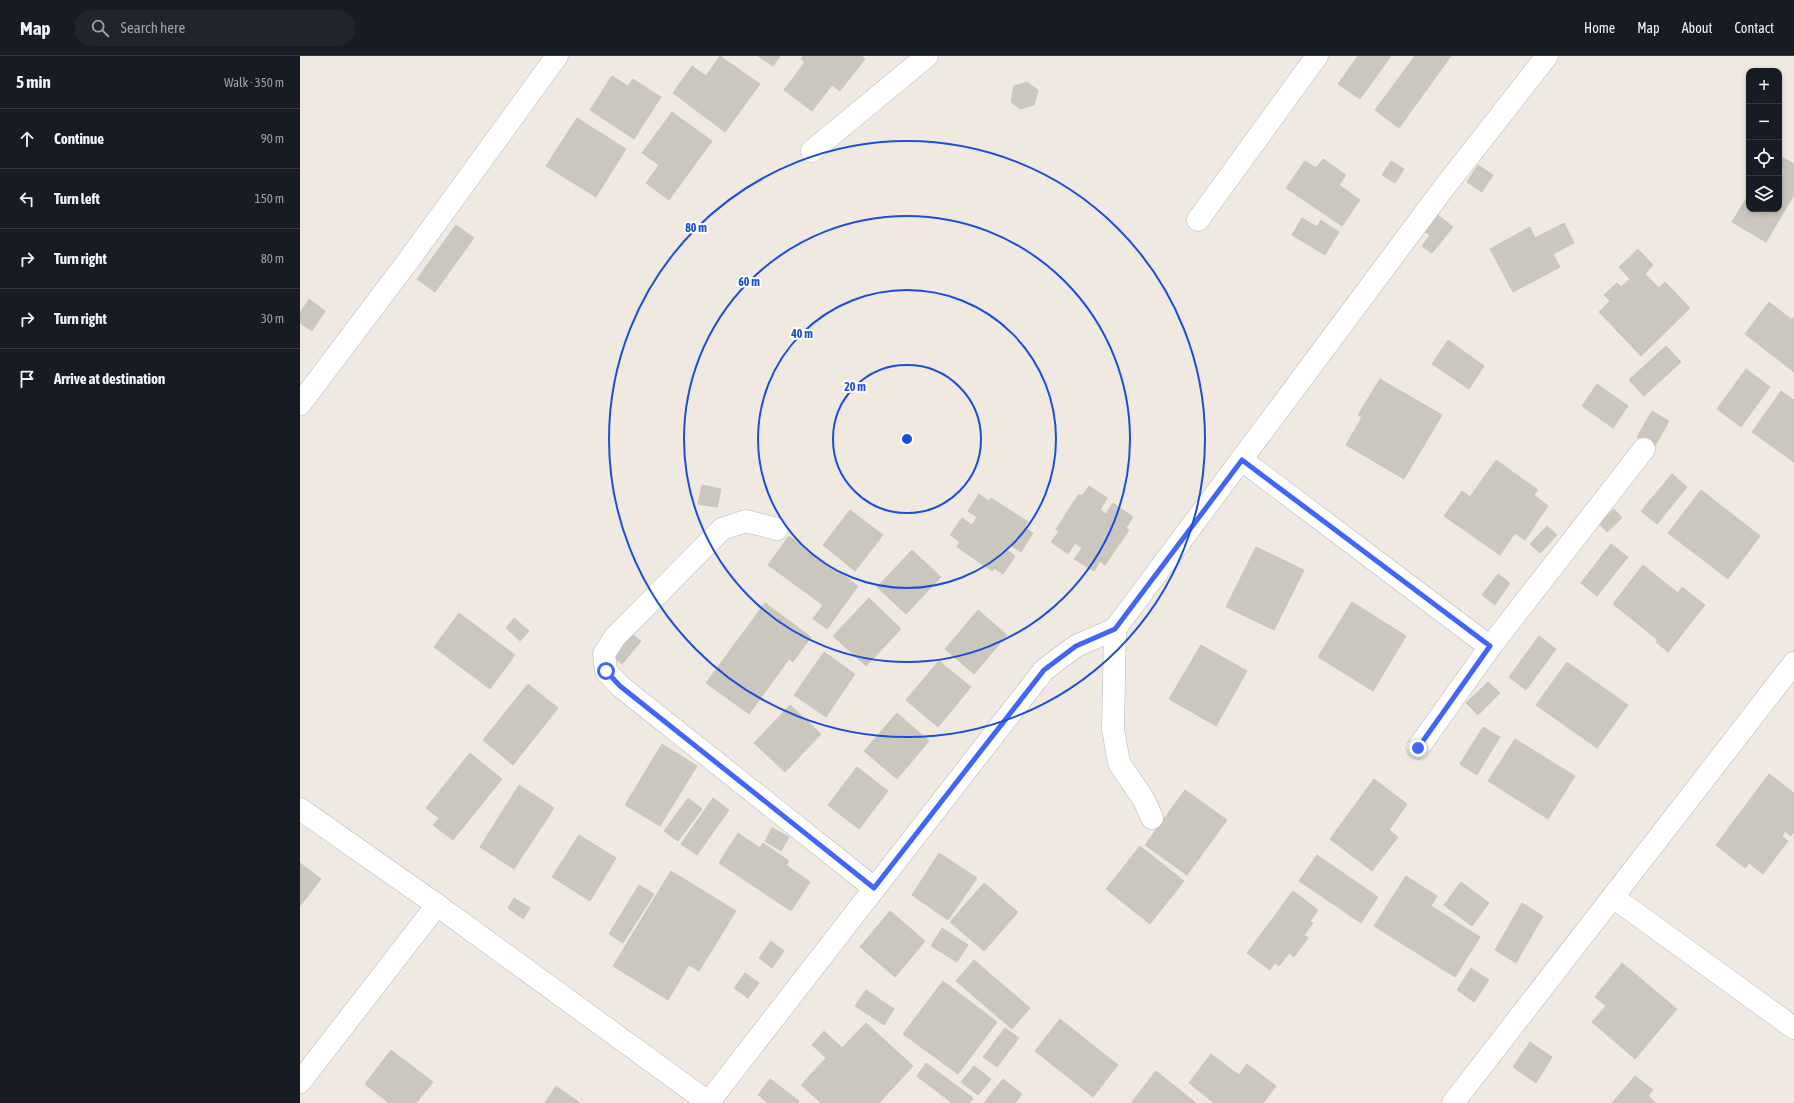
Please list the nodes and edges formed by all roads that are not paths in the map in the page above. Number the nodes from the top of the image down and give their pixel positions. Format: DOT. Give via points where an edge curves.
graph roads {
  1 [pos="557,56"];
  2 [pos="927,56"];
  3 [pos="1317,56"];
  4 [pos="1547,56"];
  5 [pos="812,151"];
  6 [pos="1198,220"];
  7 [pos="300,404"];
  8 [pos="1644,449"];
  9 [pos="1242,460"];
  10 [pos="778,529"];
  11 [pos="1115,629"];
  12 [pos="1490,646"];
  13 [pos="1794,663"];
  14 [pos="1418,748"];
  15 [pos="300,809"];
  16 [pos="1152,818"];
  17 [pos="874,888"];
  18 [pos="1613,896"];
  19 [pos="437,905"];
  20 [pos="1794,1028"];
  21 [pos="300,1082"];
  22 [pos="708,1103"];
  23 [pos="1453,1103"];
  1 -- 7 [label="street"];
  2 -- 5 [label="street"];
  3 -- 6 [label="street"];
  4 -- 9 [label="street" via="1444,189"];
  8 -- 12 [label="street"];
  9 -- 11 [label="street"];
  9 -- 12 [label="street"];
  10 -- 17 [label="street" via="746,521 722,529 615,637 604,654 606,671 620,686"];
  11 -- 16 [label="street" via="1113,729 1119,763 1144,800"];
  11 -- 17 [label="street" via="1076,646 1044,670"];
  12 -- 14 [label="street"];
  13 -- 18 [label="street"];
  15 -- 19 [label="street"];
  17 -- 22 [label="street"];
  18 -- 20 [label="street"];
  18 -- 23 [label="street"];
  19 -- 21 [label="street"];
  19 -- 22 [label="street"];
}
